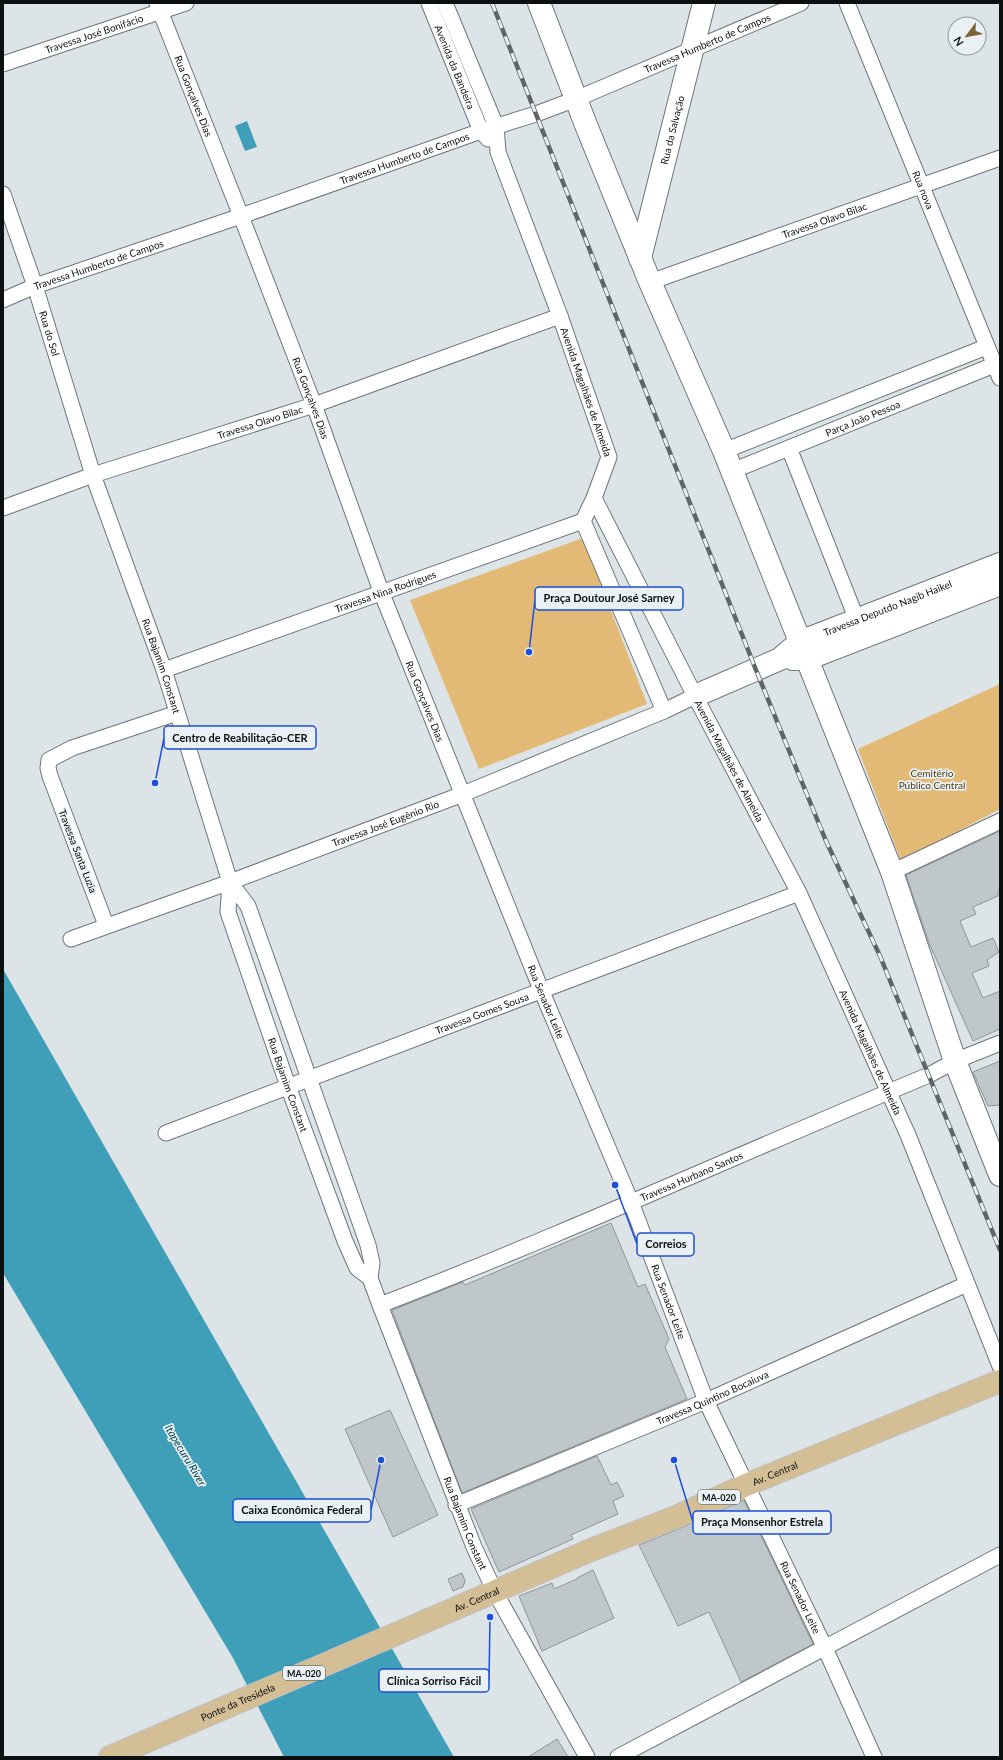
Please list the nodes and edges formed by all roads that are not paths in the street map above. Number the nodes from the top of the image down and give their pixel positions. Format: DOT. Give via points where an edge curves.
graph roads {
  1 [pos="186,3"];
  2 [pos="429,3"];
  3 [pos="445,3"];
  4 [pos="539,3"];
  5 [pos="704,3"];
  6 [pos="801,3"];
  7 [pos="847,3"];
  8 [pos="159,7"];
  9 [pos="693,49"];
  10 [pos="3,64"];
  11 [pos="576,99"];
  12 [pos="496,126"];
  13 [pos="481,131"];
  14 [pos="498,152"];
  15 [pos="1000,158"];
  16 [pos="921,186"];
  17 [pos="3,194"];
  18 [pos="242,216"];
  19 [pos="640,258"];
  20 [pos="650,282"];
  21 [pos="35,286"];
  22 [pos="3,300"];
  23 [pos="560,316"];
  24 [pos="986,347"];
  25 [pos="997,372"];
  26 [pos="314,404"];
  27 [pos="789,448"];
  28 [pos="724,451"];
  29 [pos="732,471"];
  30 [pos="94,475"];
  31 [pos="594,498"];
  32 [pos="3,508"];
  33 [pos="583,521"];
  34 [pos="1000,564"];
  35 [pos="1000,584"];
  36 [pos="382,594"];
  37 [pos="857,620"];
  38 [pos="803,650"];
  39 [pos="164,670"];
  40 [pos="695,696"];
  41 [pos="664,711"];
  42 [pos="177,713"];
  43 [pos="463,794"];
  44 [pos="1000,821"];
  45 [pos="892,872"];
  46 [pos="230,882"];
  47 [pos="799,893"];
  48 [pos="106,925"];
  49 [pos="71,939"];
  50 [pos="542,992"];
  51 [pos="1000,1043"];
  52 [pos="955,1061"];
  53 [pos="308,1078"];
  54 [pos="288,1086"];
  55 [pos="889,1092"];
  56 [pos="166,1133"];
  57 [pos="1000,1175"];
  58 [pos="631,1202"];
  59 [pos="370,1278"];
  60 [pos="967,1284"];
  61 [pos="380,1305"];
  62 [pos="1000,1366"];
  63 [pos="1000,1381"];
  64 [pos="706,1401"];
  65 [pos="746,1485"];
  66 [pos="456,1505"];
  67 [pos="1000,1555"];
  68 [pos="495,1592"];
  69 [pos="440,1615"];
  70 [pos="825,1648"];
  71 [pos="110,1757"];
  72 [pos="587,1757"];
  73 [pos="618,1757"];
  74 [pos="874,1757"];
  1 -- 8 [label="street, Travessa José Bonifácio"];
  2 -- 13 [label="street, Avenida da Bandeira"];
  3 -- 12 [label="street, Avenida da Bandeira"];
  4 -- 11 [label="street"];
  5 -- 9 [label="street, Rua da Salvação"];
  6 -- 9 [label="street, Travessa Humberto de Campos"];
  7 -- 16 [label="street, Rua nova"];
  8 -- 10 [label="street, Travessa José Bonifácio"];
  8 -- 18 [label="street, Rua Gonçalves Dias"];
  9 -- 11 [label="street, Travessa Humberto de Campos"];
  9 -- 19 [label="street, Rua da Salvação"];
  11 -- 12 [label="street, Travessa Humberto de Campos"];
  11 -- 19 [label="street"];
  12 -- 13 [label="street, Travessa Humberto de Campos"];
  12 -- 14 [label="street, Avenida Magalhães de Almeida"];
  13 -- 14 [label="street, Avenida Magalhães de Almeida"];
  13 -- 18 [label="street, Travessa Humberto de Campos"];
  14 -- 23 [label="street, Avenida Magalhães de Almeida"];
  15 -- 16 [label="street, Travessa Olavo Bilac"];
  16 -- 20 [label="street, Travessa Olavo Bilac"];
  16 -- 24 [label="street, Rua nova"];
  17 -- 21 [label="street, Rua do Sol"];
  18 -- 21 [label="street, Travessa Humberto de Campos"];
  18 -- 26 [label="street, Rua Gonçalves Dias"];
  19 -- 20 [label="street"];
  20 -- 28 [label="street"];
  21 -- 22 [label="street, Travessa Humberto de Campos"];
  21 -- 30 [label="street, Rua do Sol"];
  23 -- 26 [label="street, Travessa Olavo Bilac"];
  23 -- 31 [label="street, Avenida Magalhães de Almeida" via="609,457"];
  24 -- 25 [label="street, Rua nova"];
  24 -- 28 [label="street, Parça João Pessoa"];
  25 -- 27 [label="street, Parça João Pessoa"];
  26 -- 30 [label="street, Travessa Olavo Bilac"];
  26 -- 36 [label="street, Rua Gonçalves Dias"];
  27 -- 29 [label="street, Parça João Pessoa"];
  27 -- 37 [label="street"];
  28 -- 29 [label="street"];
  29 -- 38 [label="street"];
  30 -- 32 [label="street, Travessa Olavo Bilac"];
  30 -- 39 [label="street, Rua Bajamim Constant"];
  31 -- 33 [label="street"];
  31 -- 40 [label="street, Avenida Magalhães de Almeida"];
  33 -- 36 [label="street, Travessa Nina Rodrigues"];
  33 -- 41 [label="street"];
  34 -- 37 [label="street, Travessa Deputdo Nagib Haikel"];
  35 -- 38 [label="street, Travessa Deputdo Nagib Haikel"];
  36 -- 39 [label="street, Travessa Nina Rodrigues"];
  36 -- 43 [label="street, Rua Gonçalves Dias"];
  37 -- 38 [label="street, Travessa Deputdo Nagib Haikel"];
  38 -- 40 [label="street, Travessa Deputdo Nagib Haikel"];
  38 -- 45 [label="street"];
  39 -- 42 [label="street, Rua Bajamim Constant"];
  40 -- 41 [label="street, Travessa José Eugênio Rio"];
  40 -- 47 [label="street, Avenida Magalhães de Almeida"];
  41 -- 43 [label="street, Travessa José Eugênio Rio"];
  42 -- 46 [label="street, Rua Bajamim Constant"];
  42 -- 48 [label="street, Travessa Santa Luzia" via="56,755 49,760 50,776"];
  43 -- 46 [label="street, Travessa José Eugênio Rio"];
  43 -- 50 [label="street, Rua Senador Leite"];
  44 -- 45 [label="street"];
  45 -- 52 [label="street"];
  46 -- 48 [label="street, Travessa José Eugênio Rio"];
  46 -- 53 [label="street, Rua Bajamim Constant" via="248,906"];
  46 -- 54 [label="street, Rua Bajamim Constant" via="228,912"];
  47 -- 50 [label="street, Travessa Gomes Sousa"];
  47 -- 55 [label="street, Avenida Magalhães de Almeida"];
  48 -- 49 [label="street, Travessa José Eugênio Rio"];
  50 -- 53 [label="street, Travessa Gomes Sousa"];
  50 -- 58 [label="street, Rua Senador Leite"];
  51 -- 52 [label="street, Travessa Hurbano Santos"];
  52 -- 55 [label="street, Travessa Hurbano Santos"];
  52 -- 57 [label="street"];
  53 -- 54 [label="street, Travessa Gomes Sousa"];
  53 -- 59 [label="street, Rua Bajamim Constant" via="368,1245 372,1263"];
  54 -- 56 [label="street, Travessa Gomes Sousa"];
  54 -- 59 [label="street, Rua Bajamim Constant" via="345,1241 357,1268"];
  55 -- 58 [label="street, Travessa Hurbano Santos"];
  55 -- 60 [label="street, Avenida Magalhães de Almeida"];
  58 -- 61 [label="street, Travessa Hurbano Santos"];
  58 -- 64 [label="street, Rua Senador Leite"];
  59 -- 61 [label="street, Rua Bajamim Constant"];
  60 -- 62 [label="street, Avenida Magalhães de Almeida"];
  60 -- 64 [label="street, Travessa Quintino Bocaiuva"];
  61 -- 66 [label="street, Rua Bajamim Constant"];
  63 -- 65 [label="main road, Av. Central / MA-020"];
  64 -- 65 [label="street, Rua Senador Leite"];
  64 -- 66 [label="street, Travessa Quintino Bocaiuva"];
  65 -- 68 [label="main road, Av. Central / MA-020"];
  65 -- 70 [label="street, Rua Senador Leite"];
  66 -- 68 [label="street, Rua Bajamim Constant"];
  67 -- 70 [label="street"];
  68 -- 69 [label="main road, Av. Central / MA-020"];
  68 -- 72 [label="street, Rua Bajamim Constant"];
  69 -- 71 [label="main road, Ponte da Tresidela / MA-020"];
  70 -- 73 [label="street"];
  70 -- 74 [label="street, Rua Senador Leite"];
}
